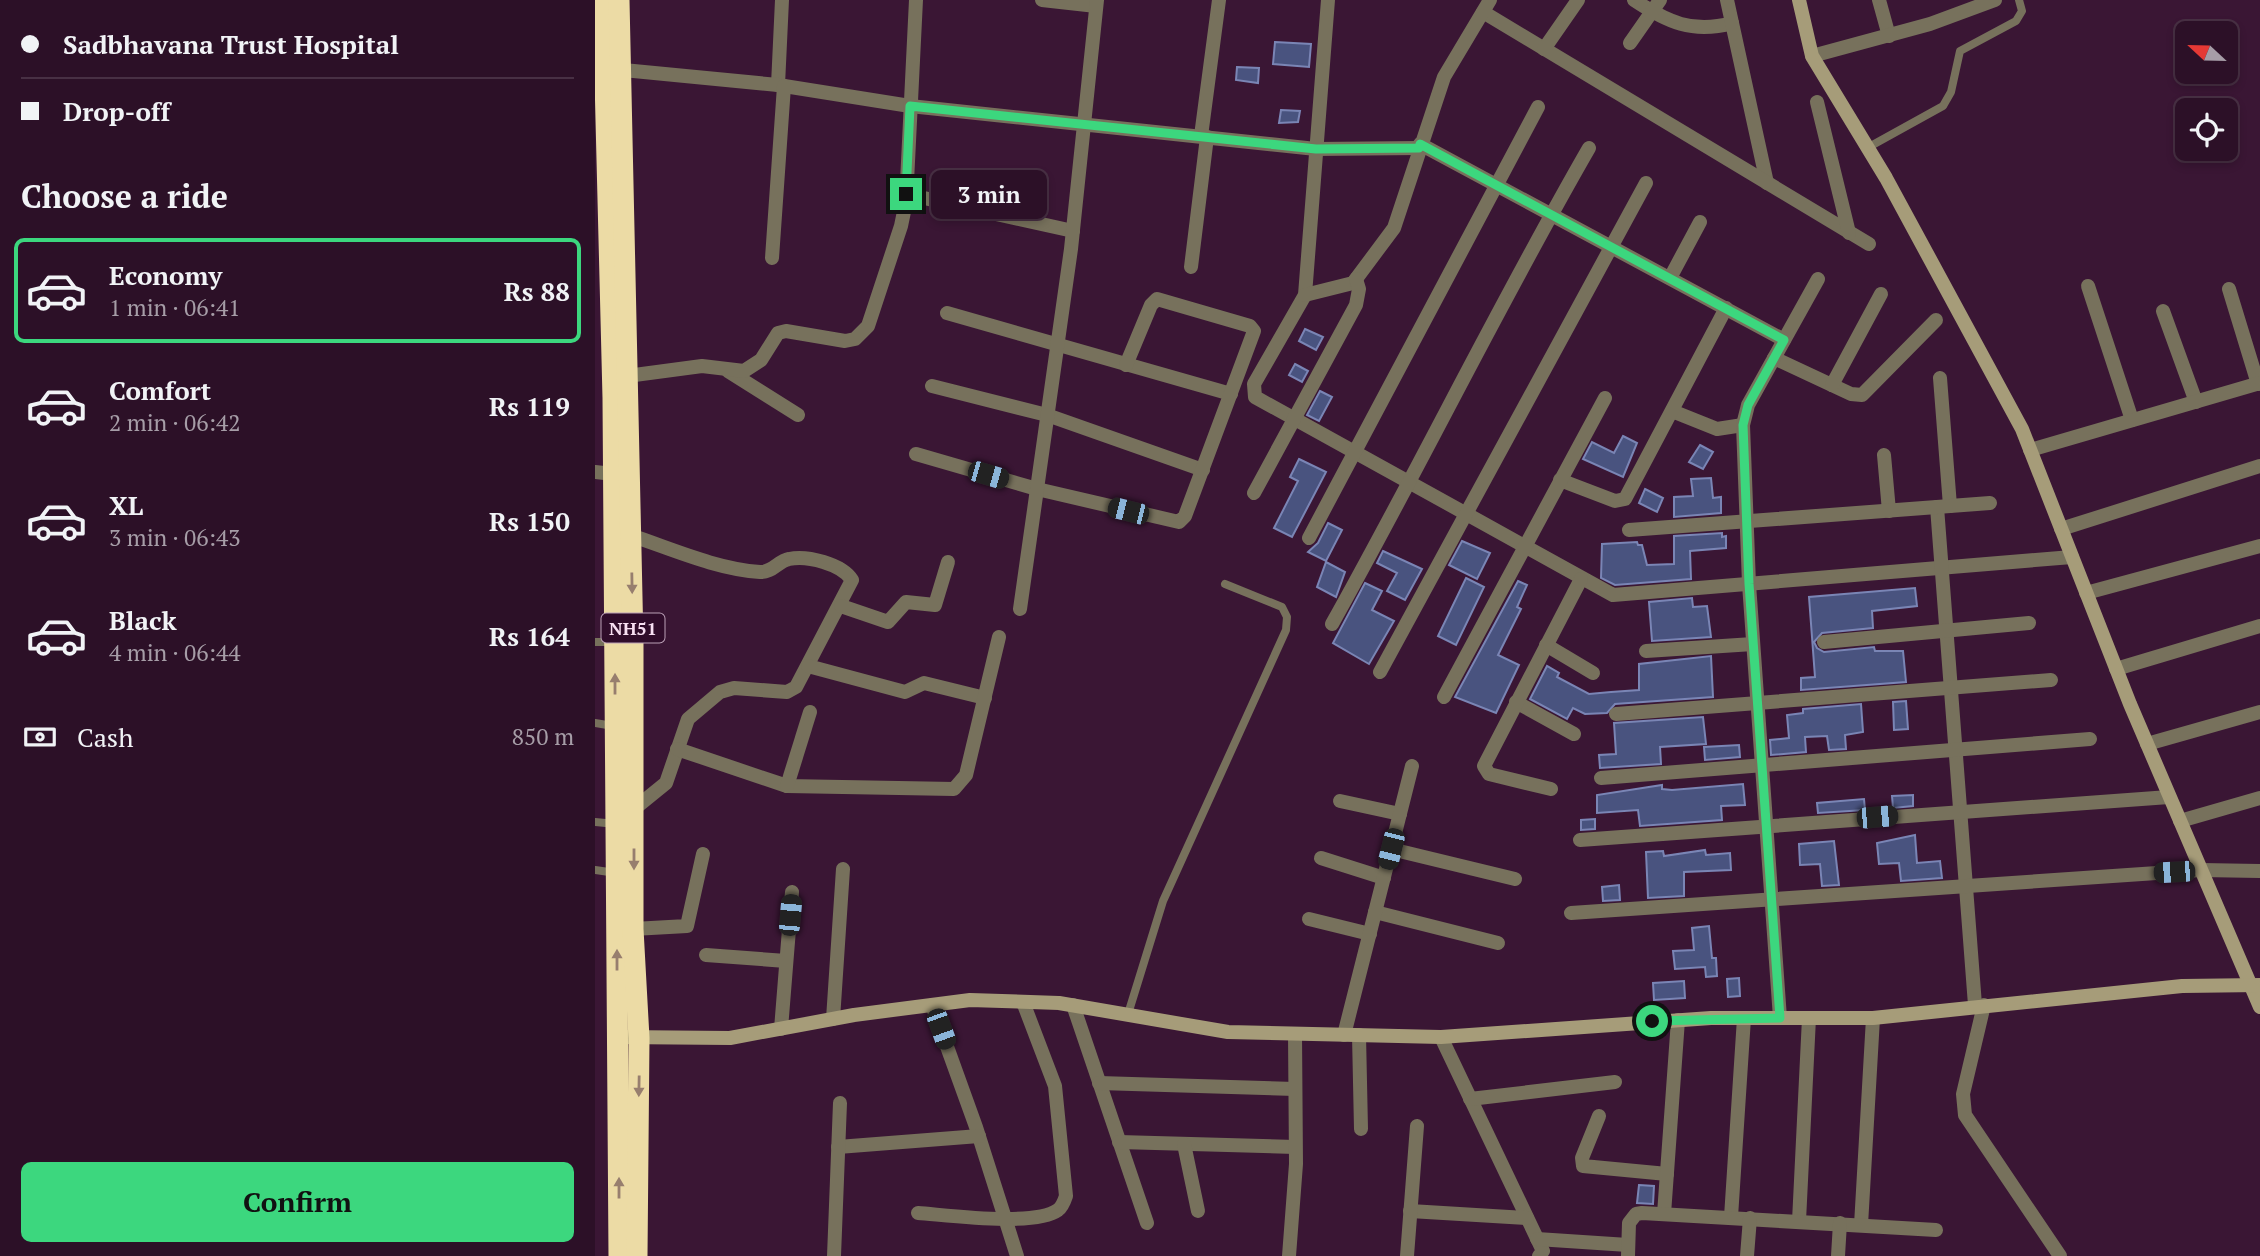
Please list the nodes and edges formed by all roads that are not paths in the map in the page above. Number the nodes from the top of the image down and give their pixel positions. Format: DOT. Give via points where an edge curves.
graph roads {
  1 [pos="603,0"];
  2 [pos="619,0"];
  3 [pos="782,0"];
  4 [pos="916,0"];
  5 [pos="1042,0"];
  6 [pos="1219,0"];
  7 [pos="1328,0"];
  8 [pos="1578,0"];
  9 [pos="1635,0"];
  10 [pos="1727,0"];
  11 [pos="1799,0"];
  12 [pos="1879,0"];
  13 [pos="1995,0"];
  14 [pos="2019,0"];
  15 [pos="1097,3"];
  16 [pos="1486,6"];
  17 [pos="1656,6"];
  18 [pos="1732,23"];
  19 [pos="1889,36"];
  20 [pos="1630,43"];
  21 [pos="1544,49"];
  22 [pos="1812,56"];
  23 [pos="613,69"];
  24 [pos="781,86"];
  25 [pos="1817,102"];
  26 [pos="910,106"];
  27 [pos="1538,107"];
  28 [pos="1085,123"];
  29 [pos="1204,136"];
  30 [pos="1420,146"];
  31 [pos="1589,148"];
  32 [pos="1867,148"];
  33 [pos="1316,149"];
  34 [pos="1767,183"];
  35 [pos="1495,184"];
  36 [pos="1646,184"];
  37 [pos="906,194"];
  38 [pos="1551,214"];
  39 [pos="1700,222"];
  40 [pos="1073,231"];
  41 [pos="1849,233"];
  42 [pos="1868,244"];
  43 [pos="1610,246"];
  44 [pos="772,258"];
  45 [pos="1191,267"];
  46 [pos="1670,278"];
  47 [pos="1356,279"];
  48 [pos="1818,279"];
  49 [pos="2088,286"];
  50 [pos="2229,289"];
  51 [pos="1881,294"];
  52 [pos="1305,295"];
  53 [pos="1726,308"];
  54 [pos="2163,311"];
  55 [pos="947,313"];
  56 [pos="1936,320"];
  57 [pos="1784,340"];
  58 [pos="1057,346"];
  59 [pos="1774,358"];
  60 [pos="1126,365"];
  61 [pos="725,369"];
  62 [pos="614,371"];
  63 [pos="1940,378"];
  64 [pos="2259,383"];
  65 [pos="1832,385"];
  66 [pos="932,386"];
  67 [pos="1231,394"];
  68 [pos="1605,398"];
  69 [pos="2196,402"];
  70 [pos="1672,411"];
  71 [pos="798,415"];
  72 [pos="1047,415"];
  73 [pos="1295,419"];
  74 [pos="2132,421"];
  75 [pos="1743,425"];
  76 [pos="2030,450"];
  77 [pos="1354,452"];
  78 [pos="916,454"];
  79 [pos="1884,455"];
  80 [pos="2260,466"];
  81 [pos="1203,470"];
  82 [pos="604,473"];
  83 [pos="1560,480"];
  84 [pos="1411,484"];
  85 [pos="1037,489"];
  86 [pos="1254,493"];
  87 [pos="1990,503"];
  88 [pos="1944,507"];
  89 [pos="1889,511"];
  90 [pos="1468,516"];
  91 [pos="1747,521"];
  92 [pos="2061,529"];
  93 [pos="1629,530"];
  94 [pos="630,535"];
  95 [pos="1308,538"];
  96 [pos="2260,546"];
  97 [pos="1524,547"];
  98 [pos="2072,557"];
  99 [pos="948,562"];
  100 [pos="1942,568"];
  101 [pos="1581,579"];
  102 [pos="1225,584"];
  103 [pos="1749,584"];
  104 [pos="2086,593"];
  105 [pos="841,606"];
  106 [pos="1020,609"];
  107 [pos="2029,623"];
  108 [pos="1332,624"];
  109 [pos="2260,626"];
  110 [pos="1947,629"];
  111 [pos="999,638"];
  112 [pos="614,642"];
  113 [pos="1825,642"];
  114 [pos="1753,644"];
  115 [pos="1546,645"];
  116 [pos="1646,651"];
  117 [pos="808,666"];
  118 [pos="2116,669"];
  119 [pos="1380,672"];
  120 [pos="1593,673"];
  121 [pos="2051,680"];
  122 [pos="1951,690"];
  123 [pos="1444,697"];
  124 [pos="985,698"];
  125 [pos="1516,702"];
  126 [pos="1758,703"];
  127 [pos="810,712"];
  128 [pos="2260,712"];
  129 [pos="1616,714"];
  130 [pos="605,725"];
  131 [pos="1574,734"];
  132 [pos="2090,739"];
  133 [pos="2147,744"];
  134 [pos="677,749"];
  135 [pos="1955,749"];
  136 [pos="1762,765"];
  137 [pos="1412,766"];
  138 [pos="1601,778"];
  139 [pos="787,786"];
  140 [pos="1551,789"];
  141 [pos="2169,797"];
  142 [pos="2260,798"];
  143 [pos="1340,801"];
  144 [pos="634,809"];
  145 [pos="1960,810"];
  146 [pos="1400,814"];
  147 [pos="2180,821"];
  148 [pos="606,823"];
  149 [pos="1766,826"];
  150 [pos="1580,840"];
  151 [pos="1391,849"];
  152 [pos="703,854"];
  153 [pos="1321,858"];
  154 [pos="843,869"];
  155 [pos="595,870"];
  156 [pos="2200,870"];
  157 [pos="2260,871"];
  158 [pos="617,873"];
  159 [pos="1384,878"];
  160 [pos="1515,879"];
  161 [pos="1966,884"];
  162 [pos="792,892"];
  163 [pos="1771,899"];
  164 [pos="1375,912"];
  165 [pos="1571,913"];
  166 [pos="1309,919"];
  167 [pos="633,929"];
  168 [pos="1370,934"];
  169 [pos="1498,943"];
  170 [pos="706,955"];
  171 [pos="786,961"];
  172 [pos="2255,985"];
  173 [pos="1023,1002"];
  174 [pos="932,1005"];
  175 [pos="1073,1005"];
  176 [pos="1979,1005"];
  177 [pos="2260,1007"];
  178 [pos="1128,1014"];
  179 [pos="1744,1018"];
  180 [pos="1780,1018"];
  181 [pos="1809,1018"];
  182 [pos="1873,1018"];
  183 [pos="833,1019"];
  184 [pos="1678,1020"];
  185 [pos="781,1029"];
  186 [pos="1295,1034"];
  187 [pos="1351,1035"];
  188 [pos="628,1037"];
  189 [pos="1441,1037"];
  190 [pos="1615,1082"];
  191 [pos="1099,1083"];
  192 [pos="1295,1089"];
  193 [pos="1470,1099"];
  194 [pos="840,1104"];
  195 [pos="1599,1116"];
  196 [pos="1417,1126"];
  197 [pos="1361,1129"];
  198 [pos="979,1136"];
  199 [pos="1119,1142"];
  200 [pos="1184,1144"];
  201 [pos="838,1146"];
  202 [pos="1296,1147"];
  203 [pos="1667,1174"];
  204 [pos="1198,1211"];
  205 [pos="1410,1211"];
  206 [pos="918,1213"];
  207 [pos="1664,1214"];
  208 [pos="1731,1217"];
  209 [pos="1527,1218"];
  210 [pos="1751,1218"];
  211 [pos="1006,1220"];
  212 [pos="1799,1221"];
  213 [pos="1147,1223"];
  214 [pos="1840,1223"];
  215 [pos="1861,1225"];
  216 [pos="1936,1230"];
  217 [pos="1542,1250"];
  218 [pos="1628,1250"];
  219 [pos="619,1256"];
  220 [pos="637,1256"];
  221 [pos="834,1256"];
  222 [pos="1017,1256"];
  223 [pos="1289,1256"];
  224 [pos="1407,1256"];
  225 [pos="1747,1256"];
  226 [pos="1838,1256"];
  227 [pos="2060,1256"];
  1 -- 23 [label="highway, NH51"];
  2 -- 23 [label="highway, NH51"];
  3 -- 24 [label="street"];
  4 -- 26 [label="street"];
  5 -- 15 [label="street"];
  6 -- 29 [label="street"];
  7 -- 33 [label="street"];
  8 -- 21 [label="street"];
  9 -- 17 [label="street"];
  10 -- 18 [label="street"];
  11 -- 22 [label="street"];
  12 -- 19 [label="street"];
  13 -- 19 [label="street"];
  14 -- 32 [label="lane" via="2022,11 2016,21 1960,51 1951,92 1943,106"];
  15 -- 28 [label="street"];
  16 -- 21 [label="street"];
  16 -- 30 [label="street" via="1444,77"];
  17 -- 18 [label="street" via="1696,29"];
  17 -- 20 [label="street"];
  18 -- 34 [label="street"];
  19 -- 22 [label="street"];
  21 -- 34 [label="street"];
  22 -- 32 [label="street"];
  23 -- 24 [label="street"];
  23 -- 62 [label="highway, NH51"];
  24 -- 26 [label="street"];
  24 -- 44 [label="street"];
  25 -- 41 [label="street"];
  26 -- 28 [label="street"];
  26 -- 37 [label="street"];
  27 -- 35 [label="street"];
  28 -- 29 [label="street"];
  28 -- 40 [label="street"];
  29 -- 33 [label="street"];
  29 -- 45 [label="street"];
  30 -- 33 [label="street"];
  30 -- 35 [label="street"];
  30 -- 47 [label="street" via="1394,228"];
  31 -- 38 [label="street"];
  32 -- 76 [label="street"];
  33 -- 52 [label="street"];
  34 -- 41 [label="street"];
  35 -- 38 [label="street"];
  35 -- 77 [label="street"];
  36 -- 43 [label="street"];
  37 -- 40 [label="street"];
  37 -- 61 [label="street" via="901,226 862,334 845,341 778,333 753,367"];
  38 -- 43 [label="street"];
  38 -- 84 [label="street"];
  39 -- 46 [label="street"];
  40 -- 58 [label="street"];
  41 -- 42 [label="street"];
  43 -- 46 [label="street"];
  43 -- 90 [label="street"];
  46 -- 53 [label="street"];
  47 -- 52 [label="street"];
  47 -- 73 [label="street" via="1356,305"];
  48 -- 57 [label="street"];
  49 -- 74 [label="street"];
  50 -- 64 [label="street"];
  51 -- 65 [label="street"];
  52 -- 73 [label="street" via="1253,389 1255,397"];
  53 -- 57 [label="street"];
  53 -- 70 [label="street"];
  54 -- 69 [label="street"];
  55 -- 58 [label="street"];
  56 -- 65 [label="street" via="1867,392 1857,395"];
  57 -- 59 [label="street"];
  58 -- 60 [label="street"];
  58 -- 72 [label="street"];
  59 -- 65 [label="street"];
  59 -- 75 [label="street" via="1748,405"];
  60 -- 67 [label="street"];
  60 -- 67 [label="street" via="1151,305 1161,299 1252,328 1254,334"];
  61 -- 62 [label="street"];
  61 -- 71 [label="street"];
  62 -- 82 [label="highway, NH51"];
  62 -- 94 [label="highway, NH51"];
  63 -- 88 [label="street"];
  64 -- 69 [label="street"];
  66 -- 72 [label="street"];
  67 -- 81 [label="street"];
  68 -- 83 [label="street"];
  69 -- 74 [label="street"];
  70 -- 75 [label="street" via="1717,429"];
  70 -- 83 [label="street" via="1625,499 1615,501"];
  72 -- 81 [label="street"];
  72 -- 85 [label="street"];
  73 -- 77 [label="street"];
  73 -- 86 [label="street"];
  74 -- 76 [label="street"];
  75 -- 91 [label="street"];
  76 -- 92 [label="street"];
  77 -- 84 [label="street"];
  77 -- 95 [label="street"];
  78 -- 85 [label="street"];
  79 -- 89 [label="street"];
  80 -- 92 [label="street"];
  81 -- 85 [label="street" via="1179,522"];
  82 -- 112 [label="highway, NH51"];
  83 -- 97 [label="street"];
  84 -- 90 [label="street"];
  84 -- 108 [label="street"];
  85 -- 106 [label="street"];
  87 -- 88 [label="street"];
  88 -- 89 [label="street"];
  88 -- 100 [label="street"];
  89 -- 91 [label="street"];
  90 -- 97 [label="street"];
  90 -- 119 [label="street"];
  91 -- 93 [label="street"];
  91 -- 103 [label="street"];
  92 -- 98 [label="street"];
  94 -- 105 [label="street" via="703,561 759,572 790,558 824,562 852,580"];
  94 -- 112 [label="highway, NH51, one-way"];
  96 -- 104 [label="street"];
  97 -- 101 [label="street"];
  97 -- 123 [label="street"];
  98 -- 100 [label="street"];
  98 -- 104 [label="street"];
  99 -- 105 [label="street" via="935,605 906,602 888,622"];
  100 -- 103 [label="street"];
  100 -- 110 [label="street"];
  101 -- 103 [label="street" via="1602,591 1622,595"];
  101 -- 115 [label="street"];
  102 -- 178 [label="lane" via="1282,607 1286,630 1163,901"];
  103 -- 114 [label="street"];
  104 -- 118 [label="street"];
  105 -- 117 [label="street"];
  107 -- 110 [label="street"];
  109 -- 118 [label="street"];
  110 -- 113 [label="street"];
  110 -- 122 [label="street"];
  111 -- 124 [label="street"];
  130 -- 112 [label="highway, NH51, one-way"];
  112 -- 144 [label="highway, NH51"];
  114 -- 116 [label="street"];
  114 -- 126 [label="street"];
  115 -- 120 [label="street"];
  115 -- 125 [label="street"];
  117 -- 124 [label="street" via="905,692 924,683"];
  117 -- 134 [label="street" via="792,691 734,688 720,692 688,719"];
  118 -- 133 [label="street"];
  121 -- 122 [label="street"];
  122 -- 126 [label="street"];
  122 -- 135 [label="street"];
  124 -- 139 [label="street" via="966,775 954,789"];
  125 -- 131 [label="street"];
  125 -- 140 [label="street" via="1485,761 1485,771"];
  126 -- 129 [label="street"];
  126 -- 136 [label="street"];
  127 -- 139 [label="street"];
  128 -- 133 [label="street"];
  130 -- 148 [label="highway, NH51"];
  132 -- 135 [label="street"];
  133 -- 141 [label="street"];
  134 -- 139 [label="street"];
  134 -- 144 [label="street" via="666,783"];
  135 -- 136 [label="street"];
  135 -- 145 [label="street"];
  136 -- 138 [label="street"];
  136 -- 149 [label="street"];
  137 -- 146 [label="street"];
  141 -- 145 [label="street"];
  141 -- 147 [label="street"];
  142 -- 147 [label="street"];
  143 -- 146 [label="street"];
  144 -- 167 [label="highway, NH51, one-way"];
  145 -- 149 [label="street"];
  145 -- 161 [label="street"];
  146 -- 151 [label="street"];
  147 -- 156 [label="street"];
  148 -- 158 [label="highway, NH51"];
  149 -- 150 [label="street"];
  149 -- 163 [label="street"];
  151 -- 159 [label="street"];
  151 -- 160 [label="street"];
  152 -- 167 [label="street" via="687,926"];
  153 -- 159 [label="street"];
  154 -- 183 [label="street"];
  155 -- 158 [label="lane"];
  156 -- 157 [label="street"];
  156 -- 161 [label="street"];
  156 -- 172 [label="street"];
  188 -- 158 [label="highway, NH51, one-way"];
  159 -- 164 [label="street"];
  161 -- 163 [label="street"];
  161 -- 176 [label="street"];
  162 -- 171 [label="street"];
  163 -- 165 [label="street"];
  163 -- 180 [label="street"];
  164 -- 168 [label="street"];
  164 -- 169 [label="street"];
  166 -- 168 [label="street"];
  167 -- 188 [label="highway, NH51"];
  168 -- 187 [label="street"];
  170 -- 171 [label="street"];
  171 -- 185 [label="street"];
  172 -- 176 [label="street" via="2182,986"];
  172 -- 177 [label="street"];
  173 -- 174 [label="street" via="970,1000"];
  173 -- 175 [label="street"];
  173 -- 211 [label="street" via="1055,1087 1066,1196 1052,1213"];
  174 -- 183 [label="street"];
  174 -- 198 [label="street"];
  175 -- 178 [label="street"];
  175 -- 191 [label="street"];
  176 -- 182 [label="street"];
  176 -- 227 [label="street" via="1963,1094 1965,1115"];
  178 -- 186 [label="street" via="1228,1032"];
  179 -- 180 [label="street"];
  179 -- 184 [label="street"];
  179 -- 208 [label="street"];
  180 -- 181 [label="street"];
  181 -- 182 [label="street"];
  181 -- 212 [label="street"];
  182 -- 215 [label="street"];
  183 -- 185 [label="street"];
  184 -- 189 [label="street"];
  184 -- 203 [label="street"];
  185 -- 188 [label="street" via="730,1038"];
  186 -- 187 [label="street"];
  186 -- 192 [label="street"];
  187 -- 189 [label="street"];
  187 -- 197 [label="street"];
  219 -- 188 [label="highway, NH51, one-way"];
  188 -- 220 [label="highway, NH51, one-way"];
  189 -- 193 [label="street"];
  190 -- 193 [label="street"];
  191 -- 192 [label="street"];
  191 -- 199 [label="street"];
  192 -- 202 [label="street"];
  193 -- 209 [label="street"];
  194 -- 201 [label="street"];
  195 -- 203 [label="street" via="1583,1166"];
  196 -- 205 [label="street"];
  198 -- 201 [label="street"];
  198 -- 211 [label="street"];
  199 -- 200 [label="street"];
  199 -- 213 [label="street"];
  200 -- 202 [label="street"];
  200 -- 204 [label="street"];
  201 -- 221 [label="street"];
  202 -- 223 [label="street"];
  203 -- 207 [label="street"];
  205 -- 209 [label="street"];
  205 -- 224 [label="street"];
  206 -- 211 [label="street"];
  207 -- 208 [label="street"];
  207 -- 218 [label="street" via="1636,1214 1629,1223"];
  208 -- 210 [label="street"];
  209 -- 217 [label="street"];
  210 -- 212 [label="street"];
  210 -- 225 [label="street"];
  211 -- 222 [label="street"];
  212 -- 214 [label="street"];
  214 -- 215 [label="street"];
  214 -- 226 [label="street"];
  215 -- 216 [label="street"];
  217 -- 218 [label="street"];
}
